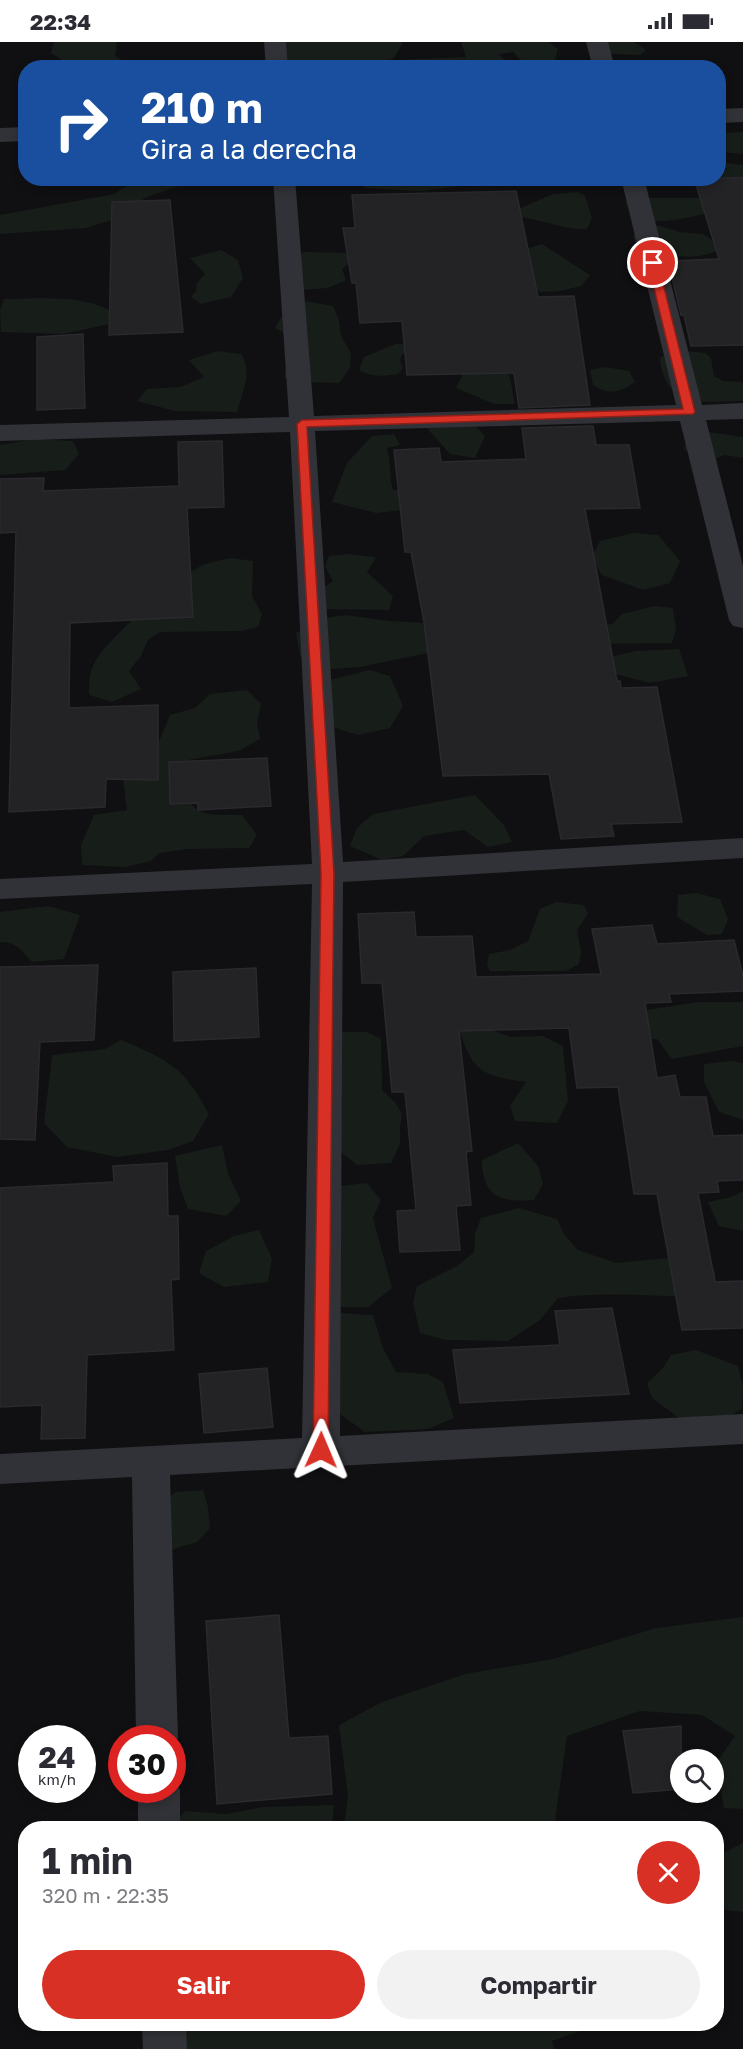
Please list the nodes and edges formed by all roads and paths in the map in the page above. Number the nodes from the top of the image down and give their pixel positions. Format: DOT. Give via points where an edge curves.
graph roads {
  1 [pos="275,42"];
  2 [pos="597,42"];
  3 [pos="276,60"];
  4 [pos="602,60"];
  5 [pos="743,115"];
  6 [pos="726,116"];
  7 [pos="18,134"];
  8 [pos="0,135"];
  9 [pos="285,186"];
  10 [pos="634,186"];
  11 [pos="743,411"];
  12 [pos="689,412"];
  13 [pos="302,424"];
  14 [pos="0,433"];
  15 [pos="743,620"];
  16 [pos="743,848"];
  17 [pos="328,873"];
  18 [pos="0,889"];
  19 [pos="743,1429"];
  20 [pos="321,1450"];
  21 [pos="151,1460"];
  22 [pos="0,1469"];
  23 [pos="157,1725"];
  24 [pos="159,1803"];
  25 [pos="159,1821"];
  26 [pos="164,2031"];
  27 [pos="165,2049"];
  1 -- 3 [label="street"];
  2 -- 4 [label="street"];
  5 -- 6 [label="street"];
  7 -- 8 [label="street"];
  9 -- 13 [label="street"];
  10 -- 12 [label="street"];
  11 -- 12 [label="street"];
  12 -- 13 [label="street"];
  12 -- 15 [label="street"];
  13 -- 14 [label="street"];
  13 -- 17 [label="street"];
  16 -- 17 [label="street"];
  17 -- 18 [label="street"];
  17 -- 20 [label="street"];
  19 -- 20 [label="street"];
  20 -- 21 [label="street"];
  21 -- 22 [label="street"];
  21 -- 23 [label="street"];
  24 -- 25 [label="street"];
  26 -- 27 [label="street"];
}
